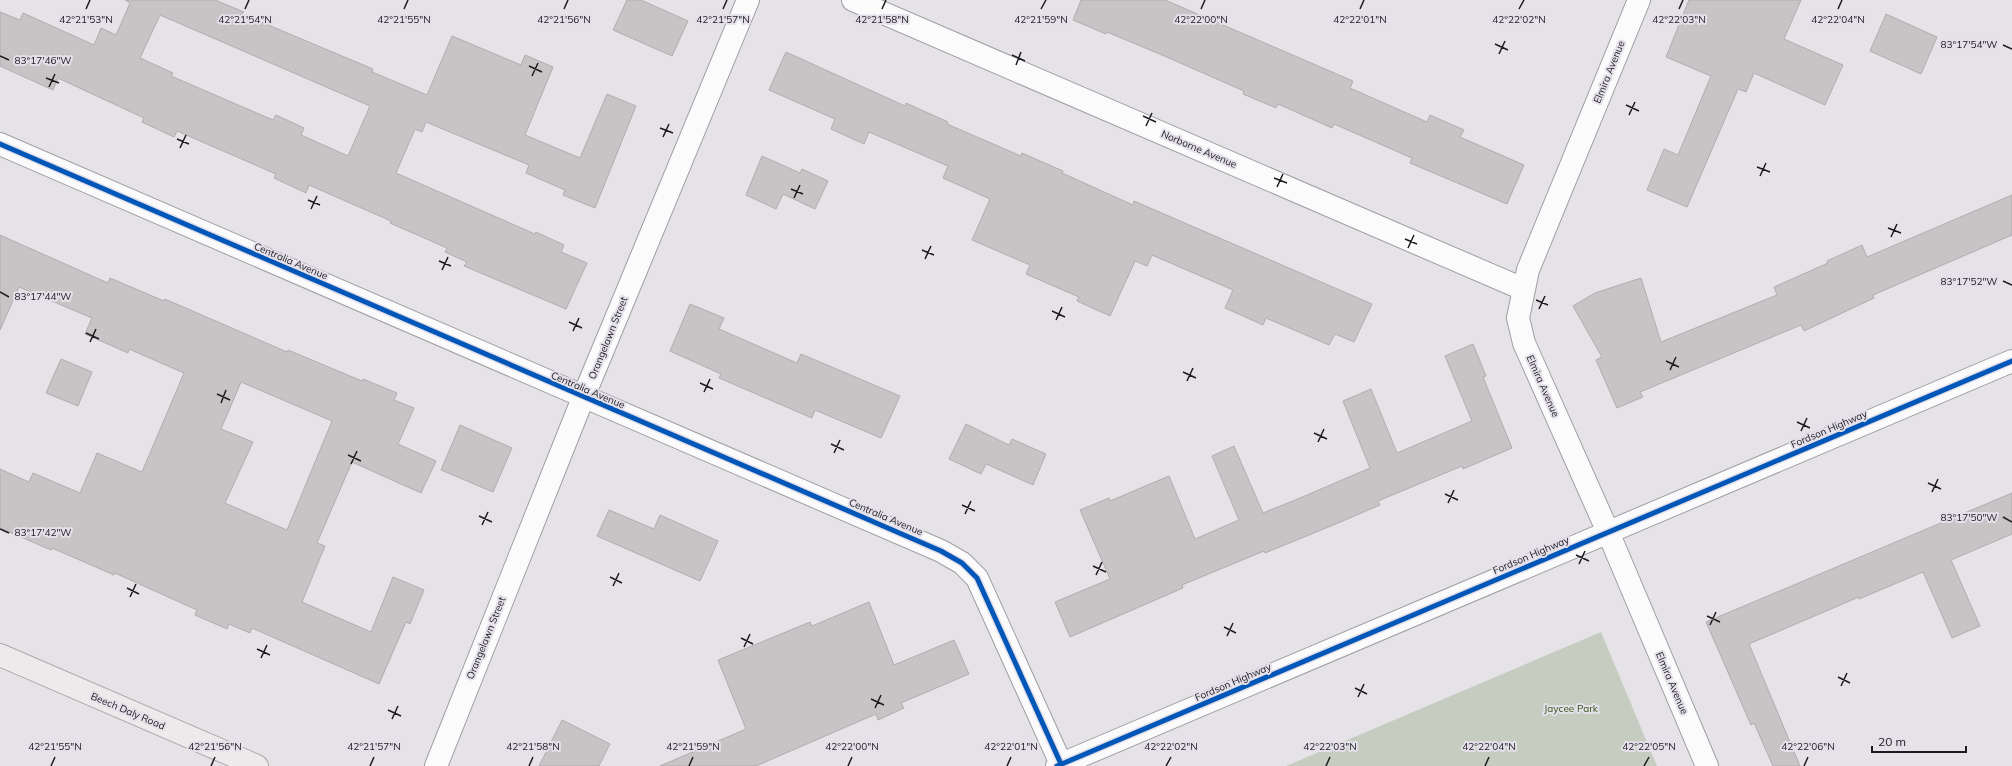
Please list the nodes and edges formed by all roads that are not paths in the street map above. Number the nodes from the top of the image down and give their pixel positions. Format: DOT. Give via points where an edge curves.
graph roads {
  1 [pos="748,0"];
  2 [pos="853,0"];
  3 [pos="1639,0"];
  4 [pos="0,144"];
  5 [pos="1523,289"];
  6 [pos="2012,361"];
  7 [pos="583,398"];
  8 [pos="1608,532"];
  9 [pos="0,656"];
  10 [pos="1059,765"];
  11 [pos="256,766"];
  12 [pos="436,766"];
  13 [pos="1707,766"];
  1 -- 7 [label="street, Orangelawn Street"];
  2 -- 5 [label="street, Norborne Avenue"];
  3 -- 5 [label="street, Elmira Avenue" via="1528,270"];
  4 -- 7 [label="street, Centralia Avenue"];
  5 -- 8 [label="street, Elmira Avenue" via="1518,318 1524,343"];
  6 -- 8 [label="street, Fordson Highway"];
  7 -- 10 [label="street, Centralia Avenue" via="934,548 962,563 977,578"];
  7 -- 12 [label="street, Orangelawn Street"];
  8 -- 10 [label="street, Fordson Highway"];
  8 -- 13 [label="street, Elmira Avenue"];
  9 -- 11 [label="main road, Beech Daly Road"];
}
